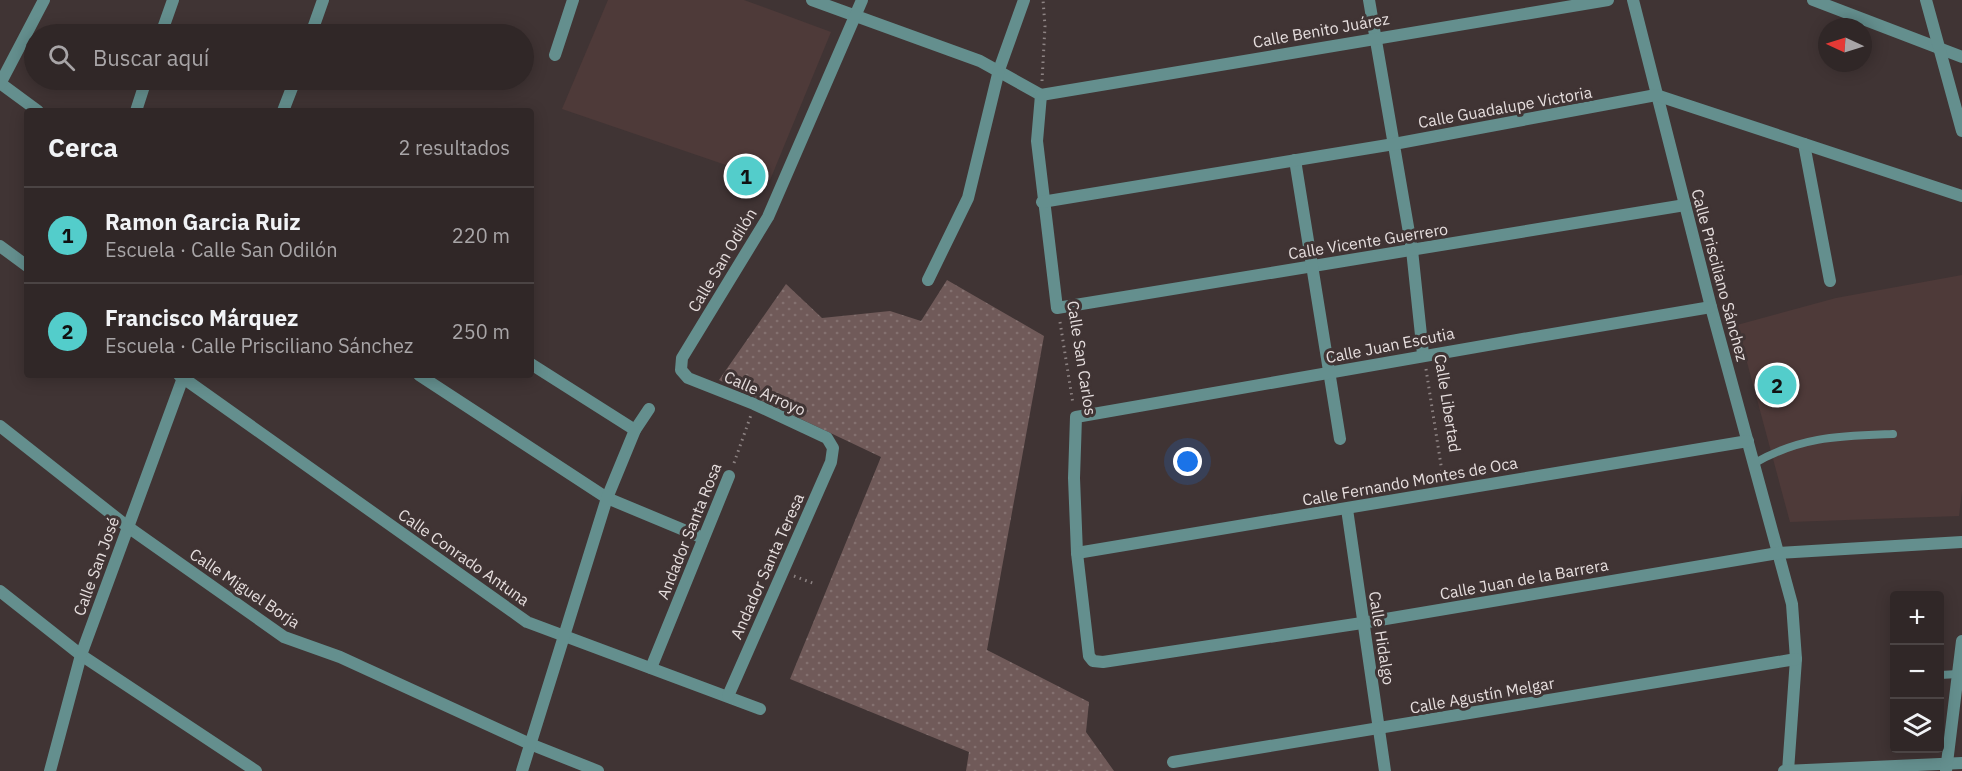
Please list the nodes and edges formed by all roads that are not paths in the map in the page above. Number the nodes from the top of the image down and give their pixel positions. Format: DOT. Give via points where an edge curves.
graph roads {
  1 [pos="44,0"];
  2 [pos="173,0"];
  3 [pos="323,0"];
  4 [pos="573,0"];
  5 [pos="812,0"];
  6 [pos="862,0"];
  7 [pos="1024,0"];
  8 [pos="1369,0"];
  9 [pos="1608,0"];
  10 [pos="1633,0"];
  11 [pos="1813,0"];
  12 [pos="1926,0"];
  13 [pos="856,17"];
  14 [pos="31,24"];
  15 [pos="165,24"];
  16 [pos="315,24"];
  17 [pos="1377,37"];
  18 [pos="24,38"];
  19 [pos="1939,48"];
  20 [pos="555,55"];
  21 [pos="1962,57"];
  22 [pos="999,70"];
  23 [pos="0,84"];
  24 [pos="143,90"];
  25 [pos="291,90"];
  26 [pos="1037,92"];
  27 [pos="1656,95"];
  28 [pos="34,108"];
  29 [pos="137,108"];
  30 [pos="284,108"];
  31 [pos="1962,131"];
  32 [pos="1394,144"];
  33 [pos="1803,144"];
  34 [pos="1295,160"];
  35 [pos="1962,196"];
  36 [pos="1042,202"];
  37 [pos="1685,205"];
  38 [pos="0,246"];
  39 [pos="1412,250"];
  40 [pos="24,264"];
  41 [pos="1313,267"];
  42 [pos="928,280"];
  43 [pos="1830,281"];
  44 [pos="1711,307"];
  45 [pos="1057,308"];
  46 [pos="1424,354"];
  47 [pos="534,366"];
  48 [pos="681,370"];
  49 [pos="1330,374"];
  50 [pos="181,378"];
  51 [pos="185,378"];
  52 [pos="424,378"];
  53 [pos="649,409"];
  54 [pos="1076,417"];
  55 [pos="0,426"];
  56 [pos="636,430"];
  57 [pos="1893,434"];
  58 [pos="1340,439"];
  59 [pos="1748,441"];
  60 [pos="833,448"];
  61 [pos="1754,464"];
  62 [pos="729,476"];
  63 [pos="606,498"];
  64 [pos="1347,509"];
  65 [pos="128,527"];
  66 [pos="703,538"];
  67 [pos="1962,542"];
  68 [pos="1077,553"];
  69 [pos="1778,553"];
  70 [pos="0,591"];
  71 [pos="1362,623"];
  72 [pos="563,636"];
  73 [pos="1962,641"];
  74 [pos="81,655"];
  75 [pos="1796,659"];
  76 [pos="1093,661"];
  77 [pos="651,668"];
  78 [pos="1958,674"];
  79 [pos="1944,675"];
  80 [pos="728,696"];
  81 [pos="760,709"];
  82 [pos="1379,729"];
  83 [pos="530,744"];
  84 [pos="1173,762"];
  85 [pos="1962,763"];
  86 [pos="1947,768"];
  87 [pos="50,771"];
  88 [pos="256,771"];
  89 [pos="522,771"];
  90 [pos="598,771"];
  91 [pos="1385,771"];
  92 [pos="1784,771"];
  93 [pos="1788,771"];
  1 -- 14 [label="street"];
  2 -- 15 [label="street"];
  3 -- 16 [label="street"];
  4 -- 20 [label="street"];
  5 -- 13 [label="street"];
  6 -- 13 [label="street, Calle San Odilón"];
  7 -- 22 [label="street"];
  8 -- 17 [label="street, Calle Libertad"];
  9 -- 17 [label="street, Calle Benito Juárez"];
  10 -- 27 [label="street, Calle Prisciliano Sánchez"];
  11 -- 19 [label="street"];
  12 -- 19 [label="street"];
  13 -- 22 [label="street"];
  13 -- 48 [label="street, Calle San Odilón" via="768,217 682,358"];
  17 -- 26 [label="street, Calle Benito Juárez"];
  17 -- 32 [label="street, Calle Libertad"];
  18 -- 23 [label="street"];
  19 -- 21 [label="street"];
  19 -- 31 [label="street"];
  22 -- 26 [label="street"];
  22 -- 42 [label="street" via="968,198"];
  23 -- 28 [label="street"];
  24 -- 29 [label="street"];
  25 -- 30 [label="street"];
  26 -- 36 [label="street, Calle San Carlos"];
  27 -- 32 [label="street, Calle Guadalupe Victoria"];
  27 -- 33 [label="street, Calle Guadalupe Victoria"];
  27 -- 37 [label="street, Calle Prisciliano Sánchez"];
  32 -- 34 [label="street, Calle Guadalupe Victoria"];
  32 -- 39 [label="street, Calle Libertad"];
  33 -- 35 [label="street, Calle Guadalupe Victoria"];
  33 -- 43 [label="street"];
  34 -- 36 [label="street, Calle Guadalupe Victoria"];
  34 -- 41 [label="street"];
  36 -- 45 [label="street, Calle San Carlos"];
  37 -- 39 [label="street, Calle Vicente Guerrero"];
  37 -- 44 [label="street, Calle Prisciliano Sánchez"];
  38 -- 40 [label="street"];
  39 -- 41 [label="street, Calle Vicente Guerrero"];
  39 -- 46 [label="street, Calle Libertad"];
  41 -- 45 [label="street, Calle Vicente Guerrero"];
  41 -- 49 [label="street"];
  44 -- 46 [label="street, Calle Juan Escutia"];
  44 -- 59 [label="street, Calle Prisciliano Sánchez"];
  46 -- 49 [label="street, Calle Juan Escutia"];
  47 -- 56 [label="street"];
  48 -- 60 [label="street, Calle Arroyo" via="688,378 827,438"];
  49 -- 54 [label="street, Calle Juan Escutia"];
  49 -- 58 [label="street"];
  50 -- 65 [label="street, Calle San José"];
  51 -- 72 [label="street, Calle Conrado Antuna" via="527,622"];
  52 -- 63 [label="street"];
  53 -- 56 [label="street"];
  54 -- 68 [label="street, Calle San Carlos"];
  55 -- 65 [label="street, Calle Miguel Borja"];
  56 -- 63 [label="street"];
  57 -- 61 [label="lane" via="1815,438 1787,446"];
  59 -- 61 [label="street, Calle Prisciliano Sánchez"];
  59 -- 64 [label="street, Calle Fernando Montes de Oca"];
  60 -- 80 [label="street, Andador Santa Teresa" via="831,462"];
  61 -- 69 [label="street, Calle Prisciliano Sánchez"];
  62 -- 66 [label="street, Andador Santa Rosa"];
  63 -- 66 [label="street"];
  63 -- 72 [label="street"];
  64 -- 68 [label="street, Calle Fernando Montes de Oca"];
  64 -- 71 [label="street, Calle Hidalgo"];
  65 -- 74 [label="street, Calle San José"];
  65 -- 83 [label="street, Calle Miguel Borja" via="284,637 340,657"];
  66 -- 77 [label="street, Andador Santa Rosa"];
  67 -- 69 [label="street, Calle Juan de la Barrera"];
  68 -- 76 [label="street, Calle San Carlos" via="1087,651"];
  69 -- 71 [label="street, Calle Juan de la Barrera"];
  69 -- 75 [label="street, Calle Prisciliano Sánchez" via="1792,604"];
  70 -- 74 [label="street"];
  71 -- 76 [label="street, Calle Juan de la Barrera"];
  71 -- 82 [label="street, Calle Hidalgo"];
  72 -- 77 [label="street, Calle Conrado Antuna"];
  72 -- 83 [label="street"];
  73 -- 78 [label="street"];
  74 -- 87 [label="street, Calle San José"];
  74 -- 88 [label="street"];
  75 -- 82 [label="street, Calle Agustín Melgar"];
  75 -- 93 [label="street, Calle Prisciliano Sánchez"];
  77 -- 80 [label="street, Calle Conrado Antuna"];
  78 -- 79 [label="lane"];
  78 -- 86 [label="street"];
  80 -- 81 [label="street, Calle Conrado Antuna"];
  82 -- 84 [label="street, Calle Agustín Melgar"];
  82 -- 91 [label="street, Calle Hidalgo"];
  83 -- 89 [label="street"];
  83 -- 90 [label="street, Calle Miguel Borja"];
  85 -- 86 [label="street"];
  86 -- 93 [label="street"];
  92 -- 93 [label="street"];
}
